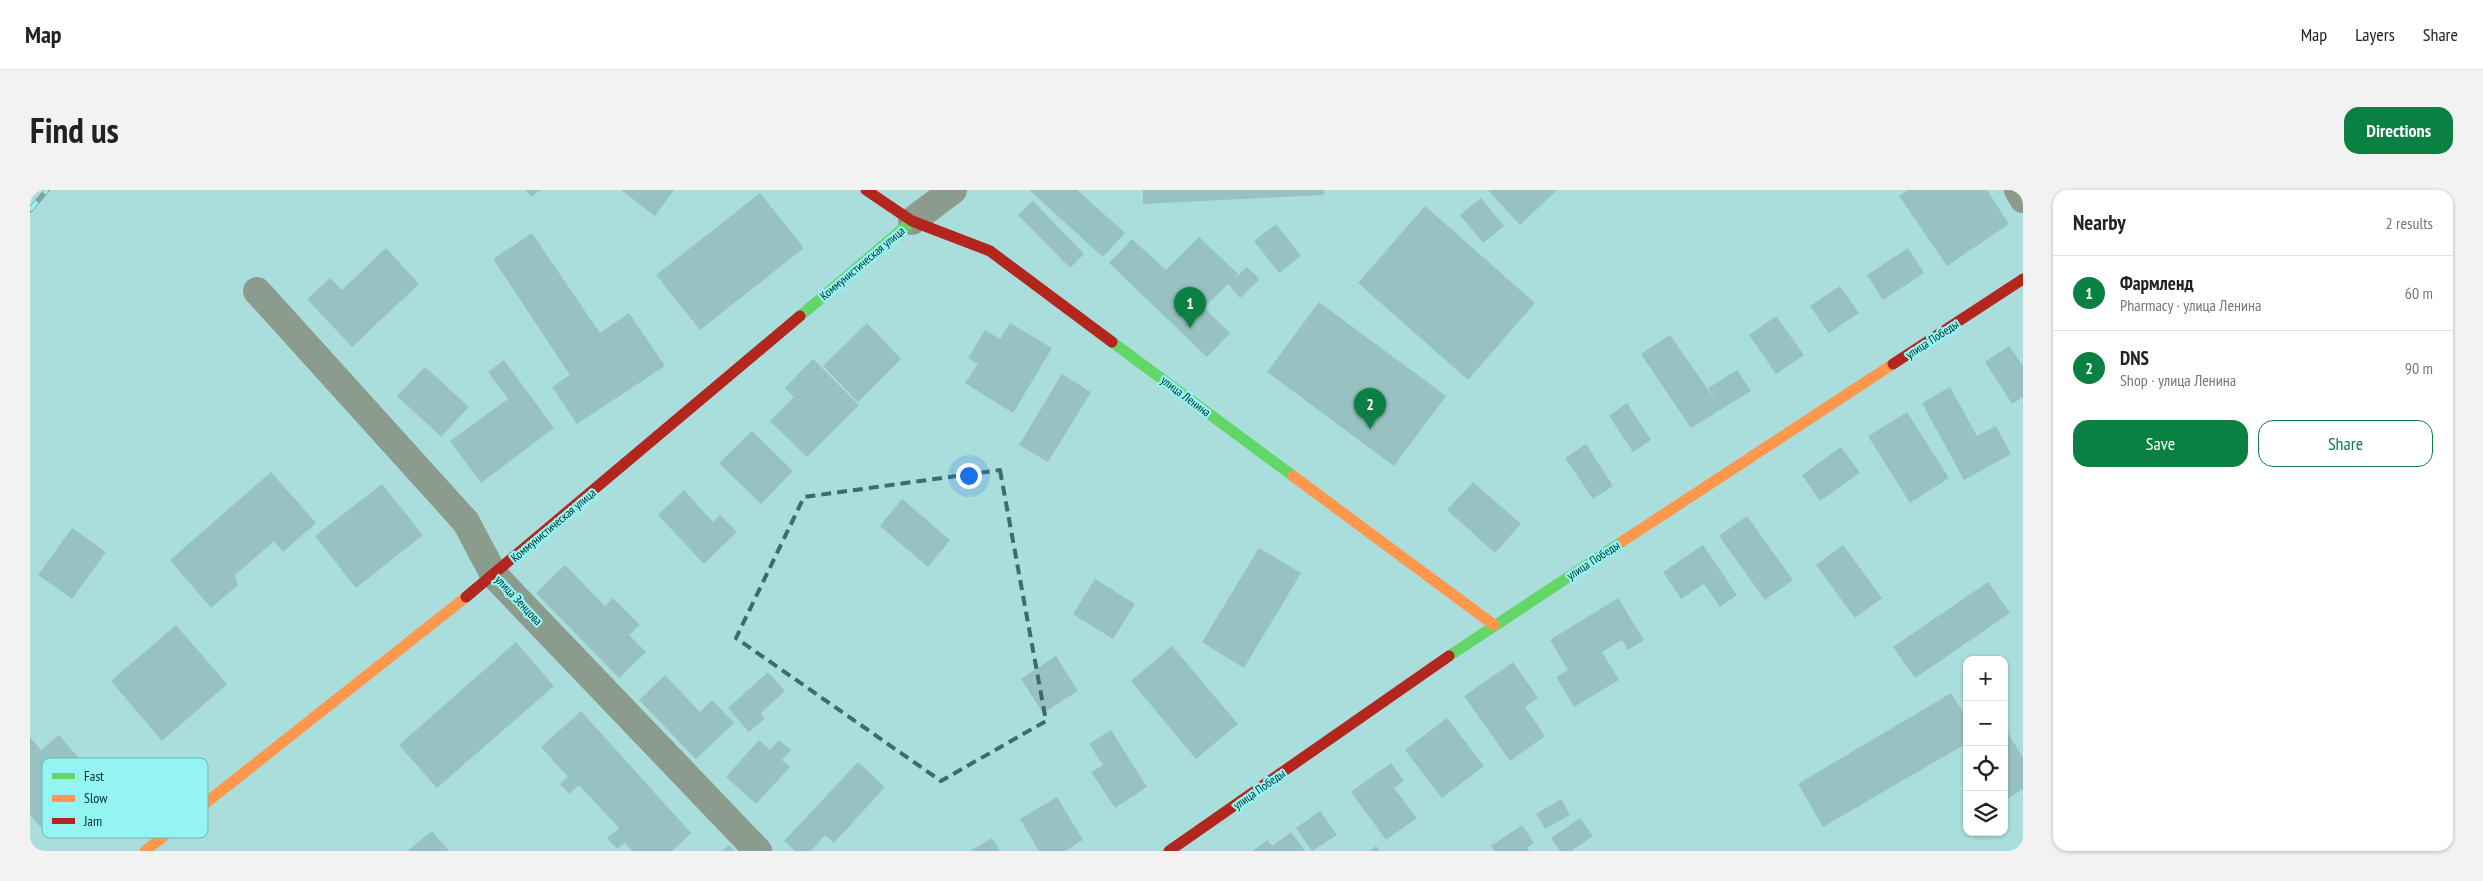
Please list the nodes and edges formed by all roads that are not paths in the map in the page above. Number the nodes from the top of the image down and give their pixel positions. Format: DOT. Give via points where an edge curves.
graph roads {
  1 [pos="866,190"];
  2 [pos="953,190"];
  3 [pos="2018,190"];
  4 [pos="2023,199"];
  5 [pos="912,221"];
  6 [pos="2023,279"];
  7 [pos="257,291"];
  8 [pos="494,575"];
  9 [pos="1494,625"];
  10 [pos="208,802"];
  11 [pos="162,838"];
  12 [pos="146,851"];
  13 [pos="758,851"];
  14 [pos="1169,851"];
  1 -- 5 [label="street, улица Ленина"];
  2 -- 5 [label="street, Коммунистическая улица"];
  3 -- 4 [label="street"];
  5 -- 8 [label="street, Коммунистическая улица"];
  5 -- 9 [label="street, улица Ленина" via="990,251"];
  6 -- 9 [label="street, улица Победы"];
  7 -- 8 [label="street, улица Зенцова" via="466,522"];
  8 -- 10 [label="street, Коммунистическая улица"];
  8 -- 13 [label="street, улица Зенцова"];
  9 -- 14 [label="street, улица Победы"];
  11 -- 12 [label="street, Коммунистическая улица"];
}
